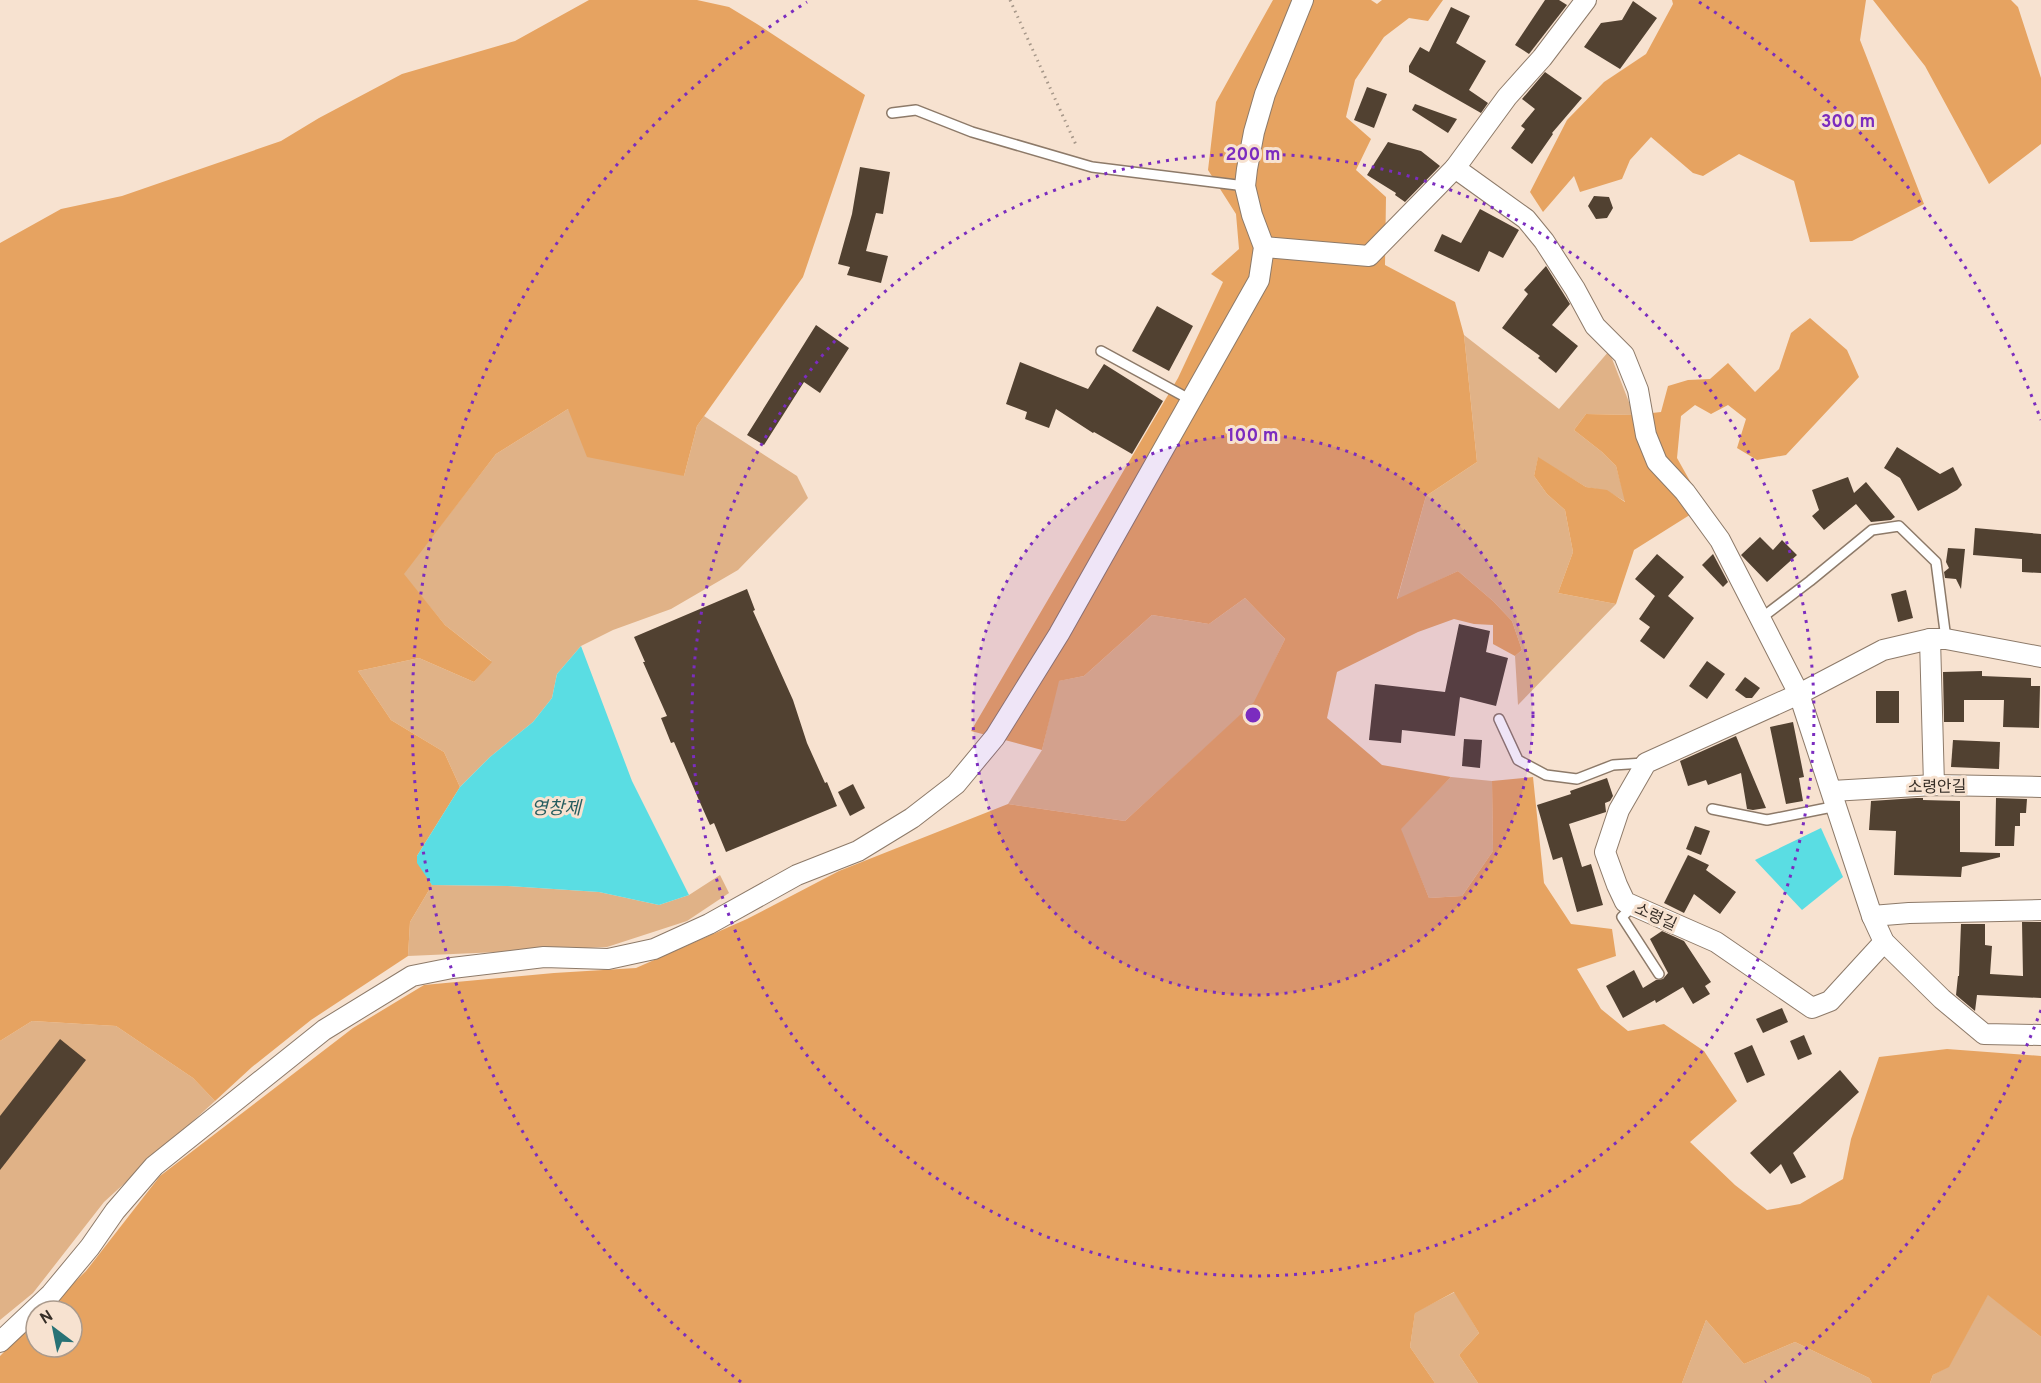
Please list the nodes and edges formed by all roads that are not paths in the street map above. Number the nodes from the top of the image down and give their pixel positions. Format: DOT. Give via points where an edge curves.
graph roads {
  1 [pos="1304,0"];
  2 [pos="1586,0"];
  3 [pos="892,113"];
  4 [pos="1455,168"];
  5 [pos="1245,186"];
  6 [pos="1264,247"];
  7 [pos="1101,351"];
  8 [pos="1191,400"];
  9 [pos="1760,618"];
  10 [pos="1938,639"];
  11 [pos="2041,657"];
  12 [pos="1798,694"];
  13 [pos="1499,719"];
  14 [pos="1646,763"];
  15 [pos="1934,784"];
  16 [pos="2041,787"];
  17 [pos="1834,798"];
  18 [pos="1712,809"];
  19 [pos="1633,906"];
  20 [pos="2041,910"];
  21 [pos="1872,916"];
  22 [pos="1884,942"];
  23 [pos="1659,974"];
  24 [pos="2041,1035"];
  25 [pos="0,1342"];
  1 -- 5 [label="street" via="1265,94"];
  2 -- 4 [label="street"];
  3 -- 5 [label="lane" via="916,110 972,132 1085,165"];
  4 -- 6 [label="street" via="1369,256"];
  4 -- 9 [label="street" via="1526,219 1551,250 1595,326 1624,355 1638,390 1646,435 1657,462 1720,540"];
  5 -- 6 [label="street"];
  6 -- 8 [label="street" via="1259,280"];
  7 -- 8 [label="lane"];
  8 -- 25 [label="street" via="1059,634 1000,728 956,784 939,798 858,851 797,875 709,924 654,949 608,959 544,957 412,976 324,1030 154,1166 51,1294"];
  9 -- 10 [label="lane" via="1872,530 1899,526 1936,562"];
  9 -- 12 [label="street"];
  10 -- 11 [label="street"];
  10 -- 12 [label="street" via="1883,650"];
  10 -- 15 [label="street"];
  12 -- 14 [label="street"];
  12 -- 17 [label="street"];
  13 -- 14 [label="lane" via="1518,760 1546,775 1577,779 1613,765"];
  14 -- 19 [label="street, 소령길" via="1619,810 1605,852 1625,902"];
  15 -- 16 [label="street, 소령안길"];
  15 -- 17 [label="street, 소령안길"];
  17 -- 18 [label="lane" via="1767,820"];
  17 -- 21 [label="street"];
  19 -- 22 [label="street, 소령길" via="1716,942 1812,1008 1830,1001"];
  19 -- 23 [label="lane" via="1622,917"];
  20 -- 21 [label="street"];
  21 -- 22 [label="street"];
  22 -- 24 [label="street" via="1984,1034"];
}
